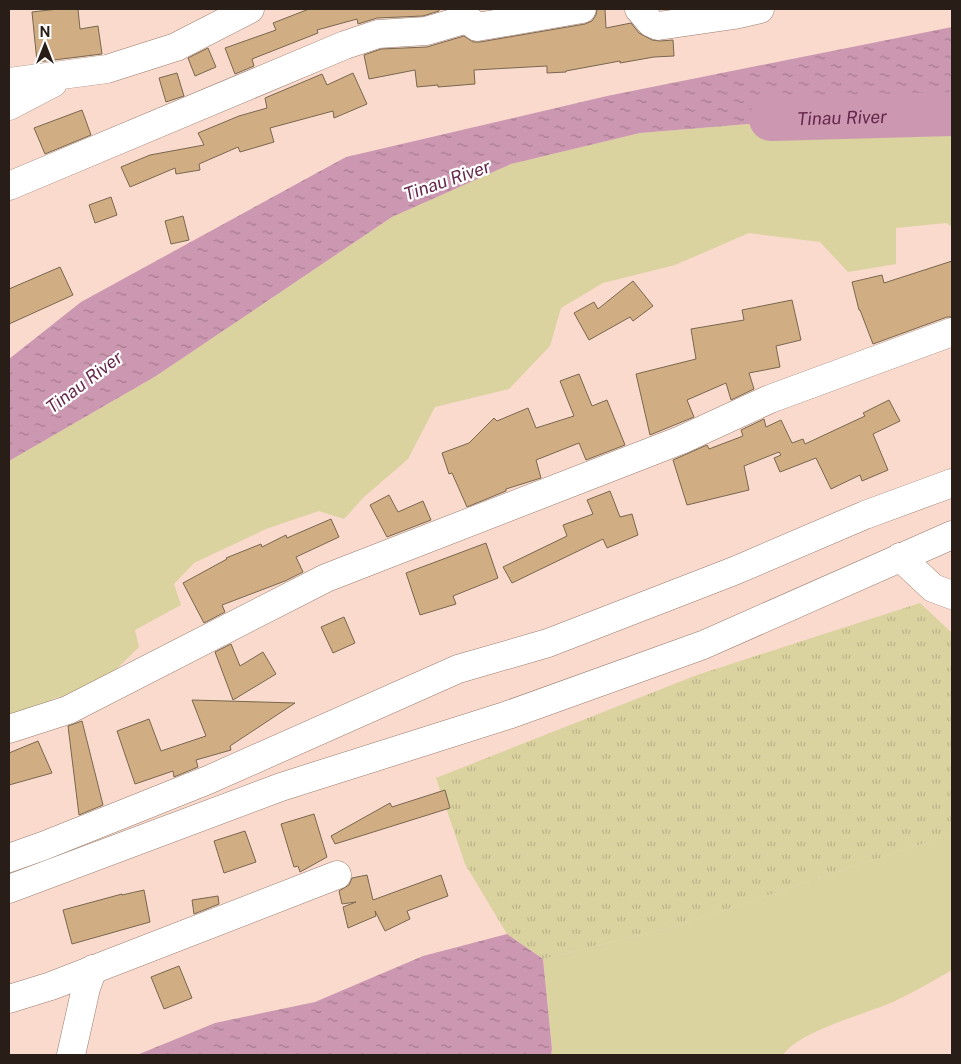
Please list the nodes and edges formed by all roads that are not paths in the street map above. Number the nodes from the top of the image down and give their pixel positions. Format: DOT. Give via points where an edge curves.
graph roads {
  1 [pos="250,9"];
  2 [pos="582,9"];
  3 [pos="638,9"];
  4 [pos="760,9"];
  5 [pos="464,14"];
  6 [pos="72,73"];
  7 [pos="9,82"];
  8 [pos="9,106"];
  9 [pos="9,186"];
  10 [pos="952,332"];
  11 [pos="952,483"];
  12 [pos="952,534"];
  13 [pos="900,557"];
  14 [pos="952,595"];
  15 [pos="9,729"];
  16 [pos="9,858"];
  17 [pos="338,875"];
  18 [pos="9,889"];
  19 [pos="94,969"];
  20 [pos="9,999"];
  21 [pos="71,1055"];
  1 -- 6 [label="street" via="176,47 108,69"];
  2 -- 5 [label="street" via="476,27"];
  3 -- 4 [label="street" via="658,26"];
  5 -- 9 [label="street" via="426,31 378,34 345,45"];
  6 -- 7 [label="street"];
  6 -- 8 [label="street"];
  10 -- 15 [label="street" via="770,399 681,440 326,578 68,710"];
  11 -- 16 [label="street" via="548,643 458,669 208,780"];
  12 -- 13 [label="street"];
  13 -- 14 [label="street" via="933,588"];
  13 -- 18 [label="street" via="703,645 508,716 281,787"];
  17 -- 19 [label="street"];
  19 -- 20 [label="street"];
  19 -- 21 [label="street" via="86,988"];
}
